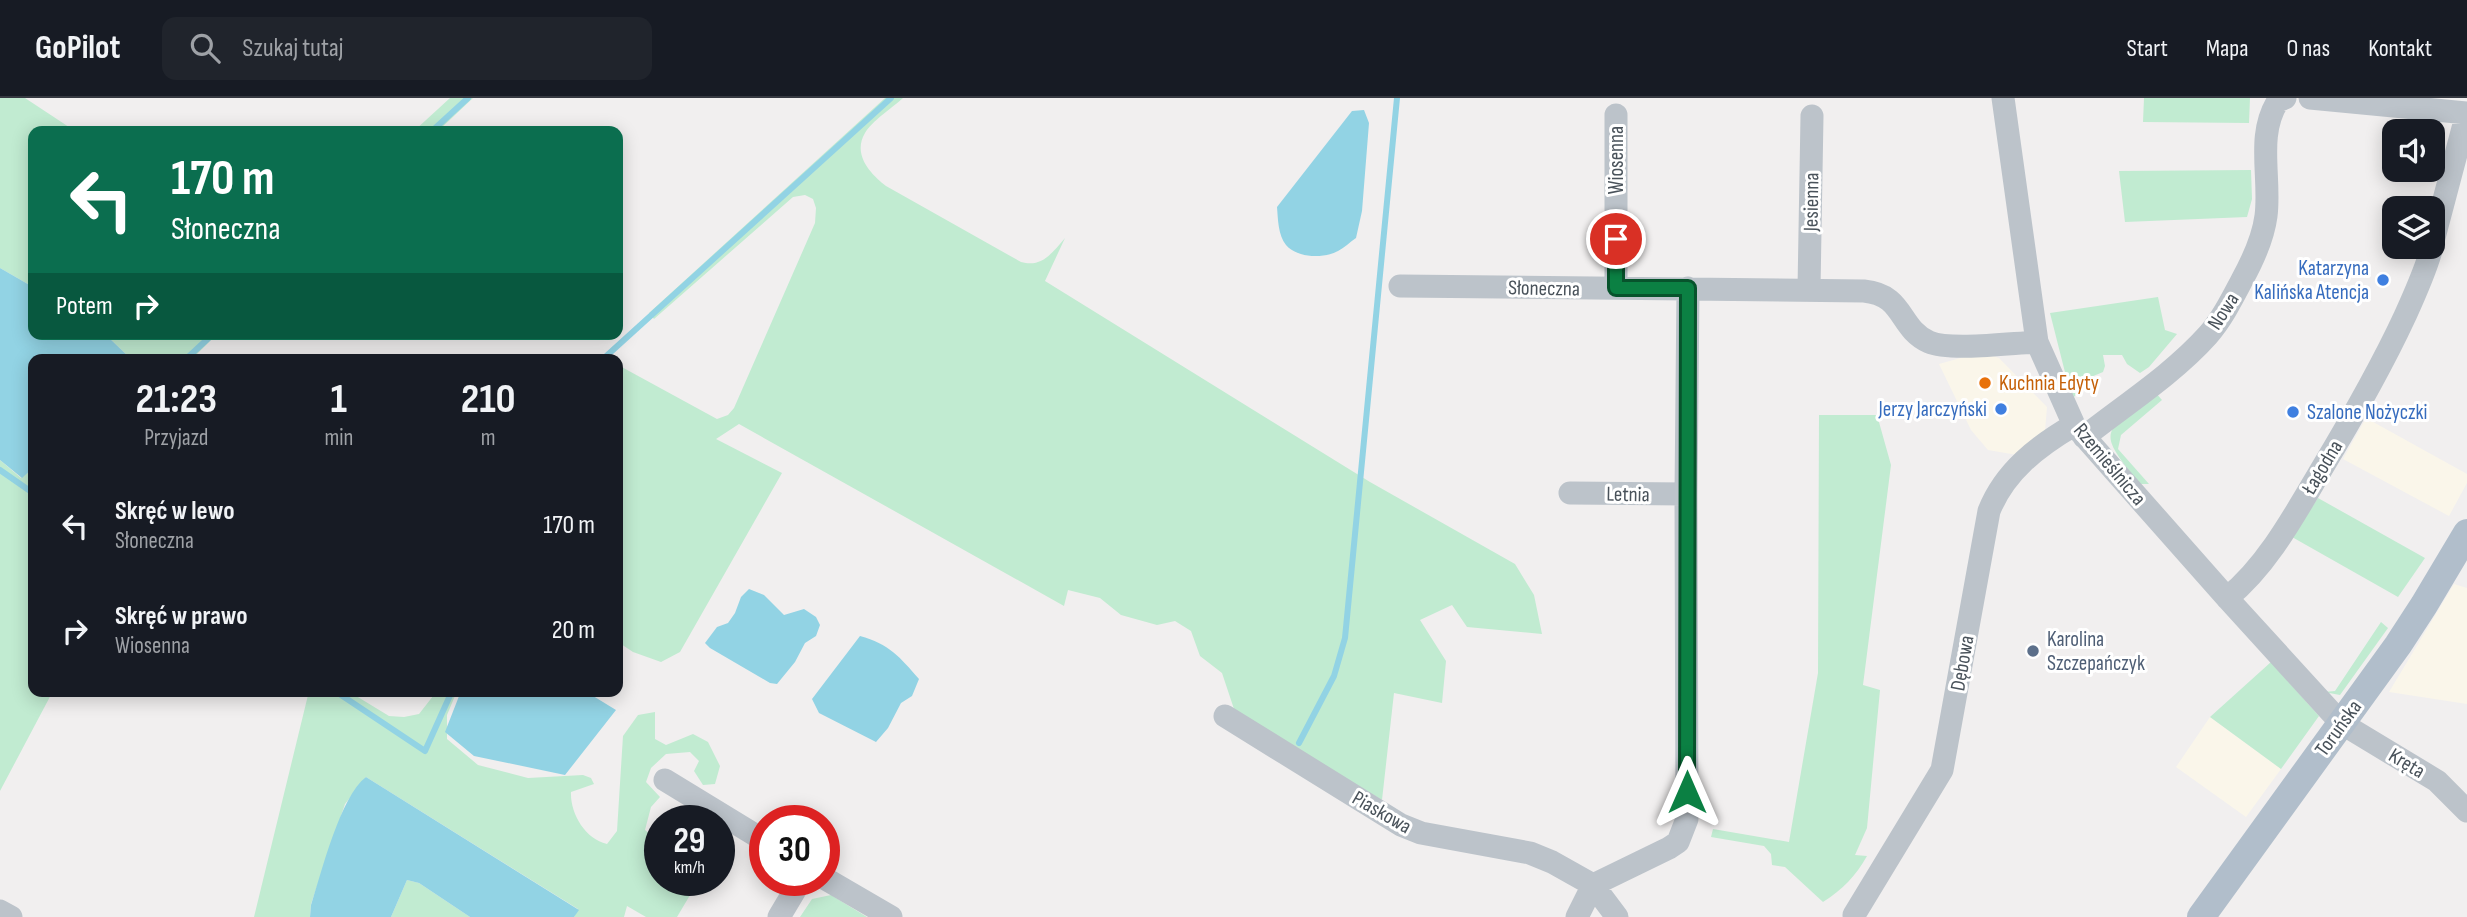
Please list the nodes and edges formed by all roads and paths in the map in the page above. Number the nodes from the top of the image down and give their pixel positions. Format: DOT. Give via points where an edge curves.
graph roads {
  1 [pos="2003,98"];
  2 [pos="2285,98"];
  3 [pos="2310,98"];
  4 [pos="2466,113"];
  5 [pos="1616,115"];
  6 [pos="1812,116"];
  7 [pos="2445,196"];
  8 [pos="2427,259"];
  9 [pos="1400,286"];
  10 [pos="1616,288"];
  11 [pos="1688,288"];
  12 [pos="1809,289"];
  13 [pos="2037,342"];
  14 [pos="2079,431"];
  15 [pos="1570,493"];
  16 [pos="1686,494"];
  17 [pos="2467,533"];
  18 [pos="2227,598"];
  19 [pos="1225,716"];
  20 [pos="2341,723"];
  21 [pos="666,780"];
  22 [pos="2467,811"];
  23 [pos="749,831"];
  24 [pos="1593,885"];
  25 [pos="840,887"];
  26 [pos="791,896"];
  27 [pos="0,911"];
  28 [pos="1854,915"];
  29 [pos="11,917"];
  30 [pos="779,917"];
  31 [pos="891,917"];
  32 [pos="1577,917"];
  33 [pos="1617,917"];
  34 [pos="2201,917"];
  1 -- 13 [label="street, Rzemieślnicza"];
  2 -- 14 [label="street, Nowa" via="2278,100 2268,121 2262,235 2228,306 2210,333 2177,365"];
  3 -- 4 [label="street"];
  4 -- 7 [label="street, Łagodna"];
  5 -- 10 [label="street, Wiosenna"];
  6 -- 12 [label="street, Jesienna"];
  8 -- 18 [label="street, Łagodna" via="2369,389 2272,547"];
  9 -- 10 [label="street, Słoneczna"];
  10 -- 11 [label="street, Słoneczna"];
  11 -- 12 [label="street, Słoneczna"];
  11 -- 16 [label="street"];
  12 -- 13 [label="street, Słoneczna" via="1882,293 1916,332 1932,343"];
  13 -- 14 [label="street, Rzemieślnicza"];
  14 -- 18 [label="street, Rzemieślnicza"];
  14 -- 28 [label="street, Dębowa" via="2046,441 2002,484 1995,498 1942,771"];
  15 -- 16 [label="street, Letnia"];
  16 -- 24 [label="street" via="1685,828 1669,848"];
  17 -- 20 [label="main road, Toruńska" via="2424,606"];
  18 -- 20 [label="street, Rzemieślnicza"];
  19 -- 24 [label="street, Piaskowa" via="1420,834 1531,853"];
  20 -- 22 [label="street, Kręta" via="2437,781"];
  20 -- 34 [label="main road, Toruńska"];
  21 -- 23 [label="street"];
  24 -- 32 [label="street"];
  24 -- 33 [label="street, Piaskowa"];
  25 -- 31 [label="street"];
  26 -- 30 [label="street"];
  27 -- 29 [label="street"];
}
